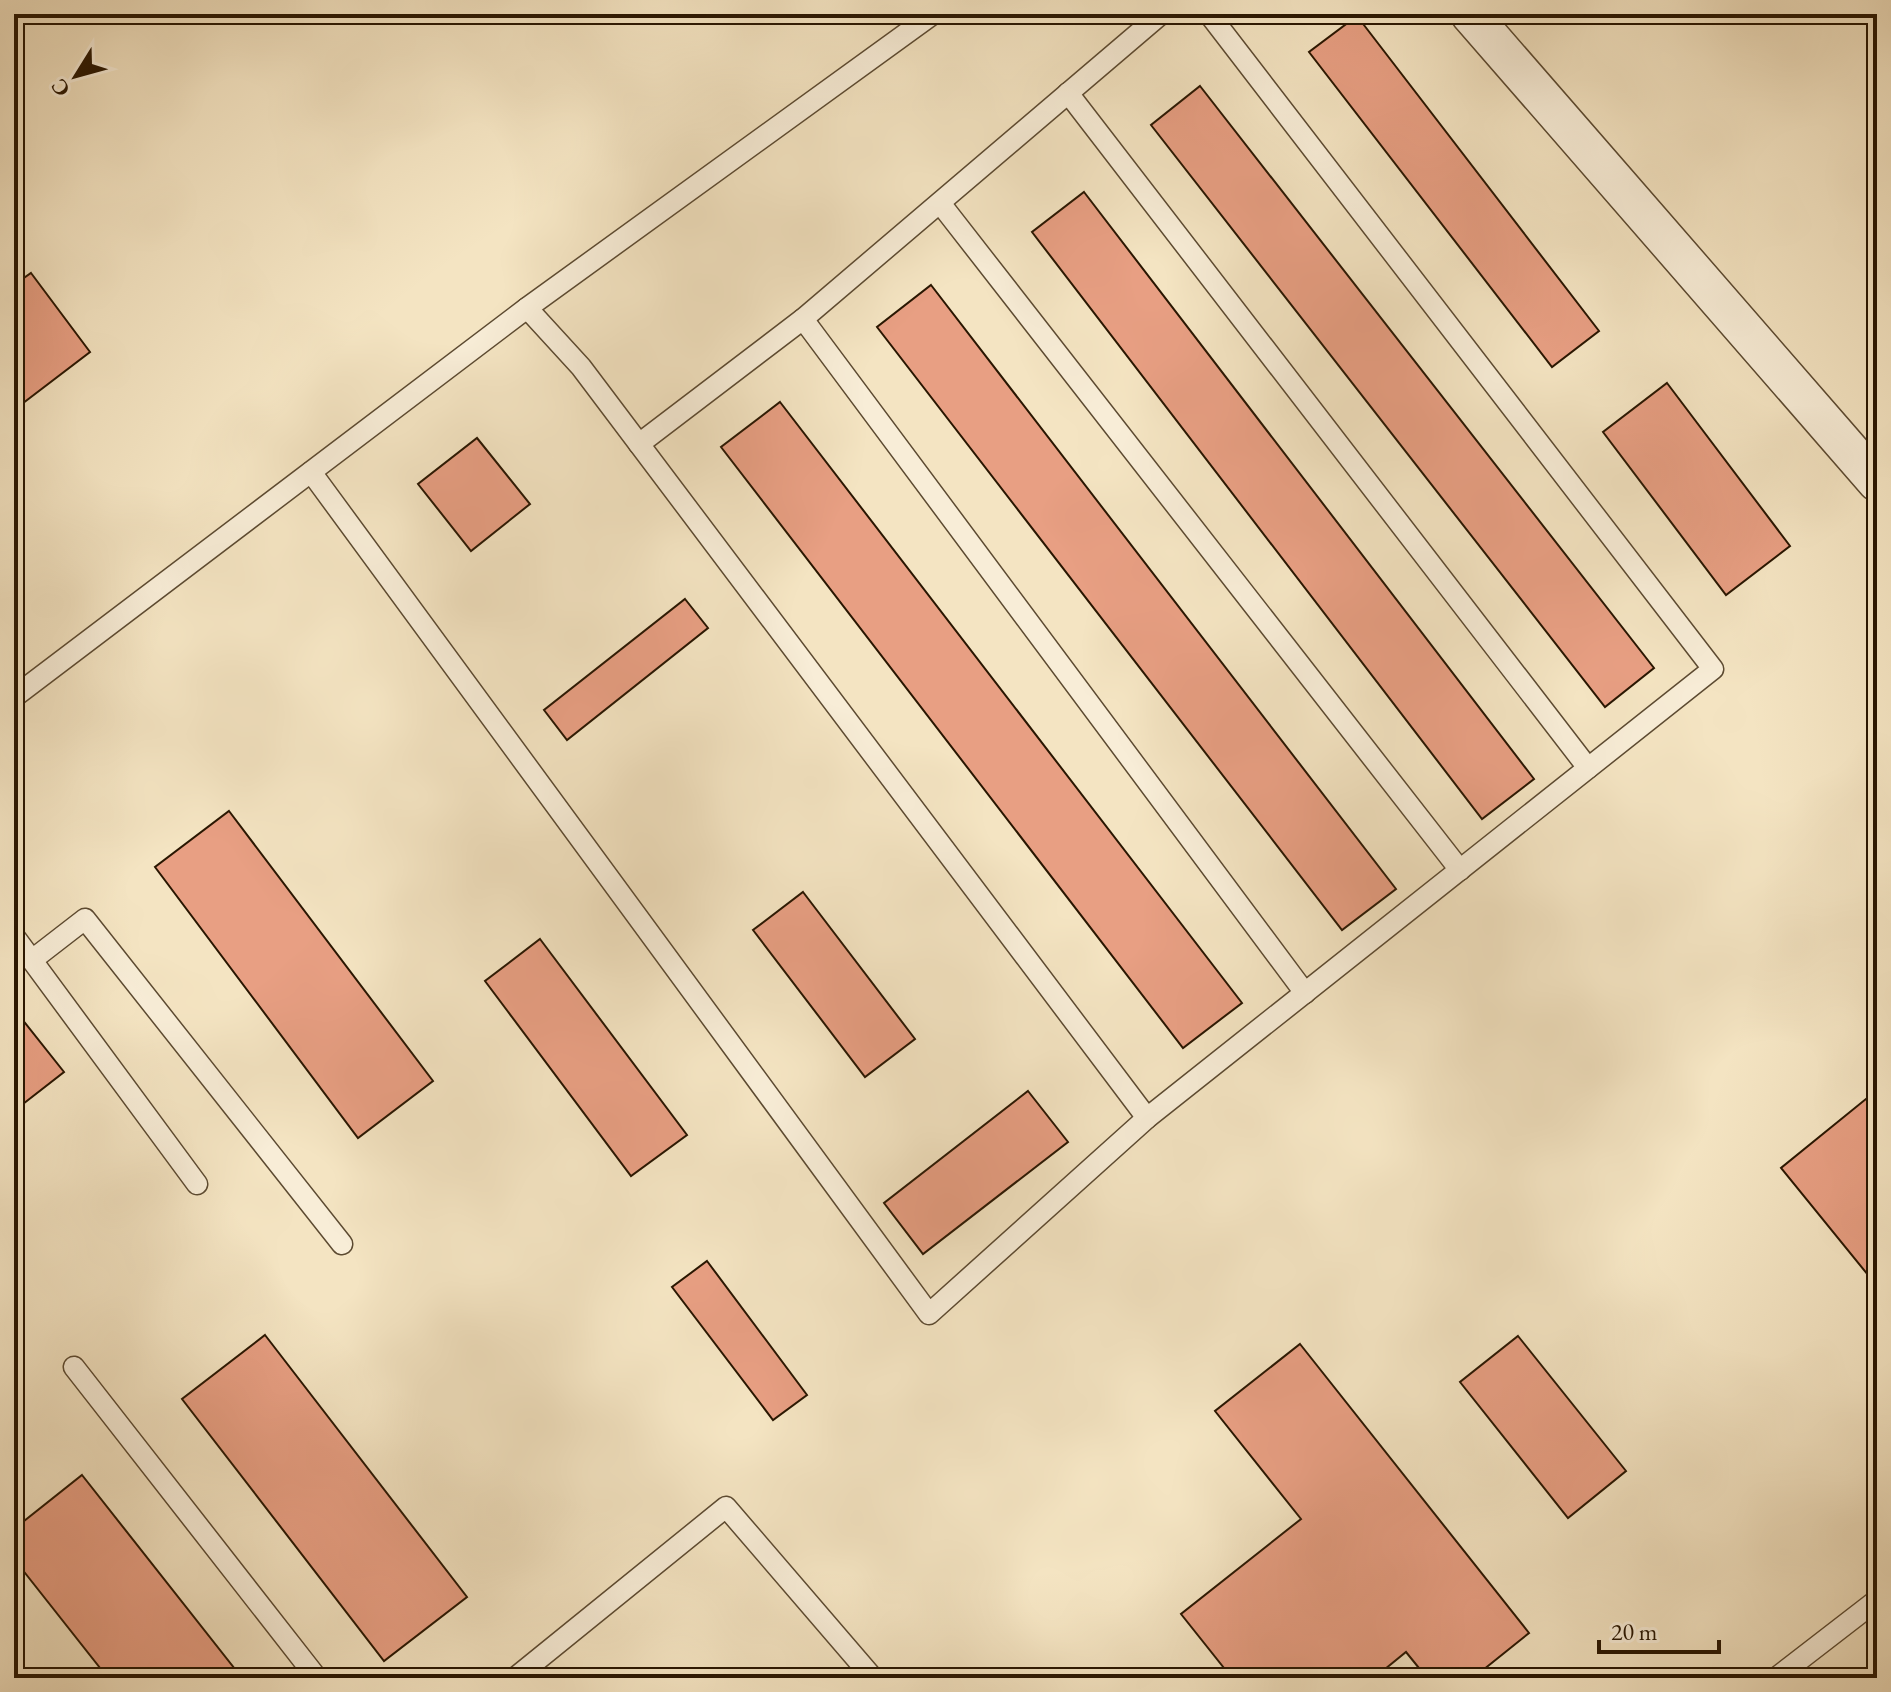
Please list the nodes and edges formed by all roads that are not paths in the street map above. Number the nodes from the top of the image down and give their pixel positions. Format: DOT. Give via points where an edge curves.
graph roads {
  1 [pos="933,14"];
  2 [pos="1161,14"];
  3 [pos="1209,14"];
  4 [pos="1470,14"];
  5 [pos="1068,93"];
  6 [pos="940,203"];
  7 [pos="527,308"];
  8 [pos="803,319"];
  9 [pos="639,444"];
  10 [pos="311,472"];
  11 [pos="1877,482"];
  12 [pos="14,697"];
  13 [pos="1588,768"];
  14 [pos="1460,870"];
  15 [pos="14,936"];
  16 [pos="32,960"];
  17 [pos="1305,993"];
  18 [pos="1147,1118"];
  19 [pos="197,1184"];
  20 [pos="342,1244"];
  21 [pos="74,1367"];
  22 [pos="1877,1600"];
  23 [pos="317,1678"];
  24 [pos="515,1678"];
  25 [pos="873,1678"];
  26 [pos="1776,1678"];
  1 -- 7 [label="lane"];
  2 -- 5 [label="lane"];
  3 -- 13 [label="lane" via="1713,669"];
  4 -- 11 [label="street"];
  5 -- 6 [label="lane"];
  5 -- 13 [label="lane"];
  6 -- 8 [label="lane"];
  6 -- 14 [label="lane"];
  7 -- 9 [label="lane" via="581,367"];
  7 -- 10 [label="lane"];
  8 -- 9 [label="lane"];
  8 -- 17 [label="lane"];
  9 -- 18 [label="lane"];
  10 -- 12 [label="lane"];
  10 -- 18 [label="lane" via="929,1314"];
  13 -- 14 [label="lane"];
  14 -- 17 [label="lane"];
  15 -- 16 [label="lane"];
  16 -- 19 [label="lane"];
  16 -- 20 [label="lane" via="85,919"];
  17 -- 18 [label="lane"];
  21 -- 23 [label="lane"];
  22 -- 26 [label="lane"];
  24 -- 25 [label="lane" via="726,1507"];
}
